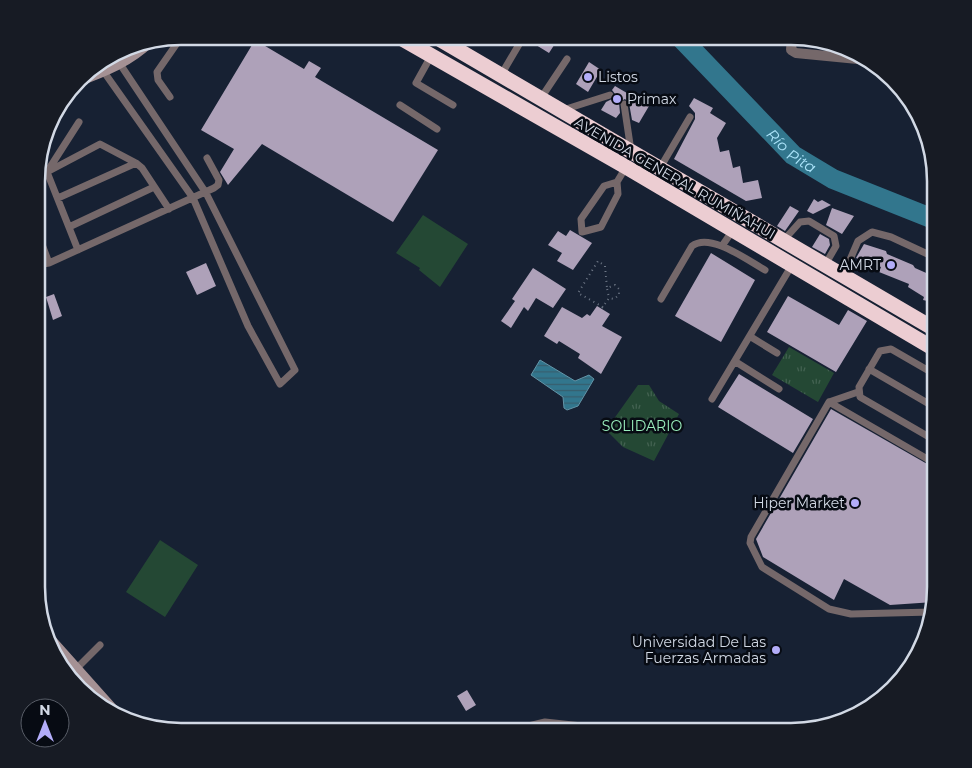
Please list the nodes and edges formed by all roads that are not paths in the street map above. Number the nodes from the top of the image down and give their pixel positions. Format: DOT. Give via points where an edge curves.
graph roads {
  1 [pos="176,45"];
  2 [pos="412,45"];
  3 [pos="452,45"];
  4 [pos="519,45"];
  5 [pos="791,45"];
  6 [pos="140,51"];
  7 [pos="431,56"];
  8 [pos="567,58"];
  9 [pos="849,58"];
  10 [pos="120,64"];
  11 [pos="107,67"];
  12 [pos="103,70"];
  13 [pos="501,75"];
  14 [pos="610,95"];
  15 [pos="170,97"];
  16 [pos="541,98"];
  17 [pos="624,104"];
  18 [pos="400,105"];
  19 [pos="452,105"];
  20 [pos="562,111"];
  21 [pos="690,117"];
  22 [pos="80,122"];
  23 [pos="437,129"];
  24 [pos="631,151"];
  25 [pos="207,158"];
  26 [pos="136,163"];
  27 [pos="626,167"];
  28 [pos="659,168"];
  29 [pos="47,172"];
  30 [pos="617,182"];
  31 [pos="154,187"];
  32 [pos="206,192"];
  33 [pos="58,198"];
  34 [pos="193,198"];
  35 [pos="169,209"];
  36 [pos="69,227"];
  37 [pos="733,230"];
  38 [pos="783,241"];
  39 [pos="722,246"];
  40 [pos="78,250"];
  41 [pos="45,252"];
  42 [pos="927,254"];
  43 [pos="49,263"];
  44 [pos="45,264"];
  45 [pos="792,264"];
  46 [pos="824,266"];
  47 [pos="765,270"];
  48 [pos="843,276"];
  49 [pos="661,299"];
  50 [pos="927,325"];
  51 [pos="751,337"];
  52 [pos="927,345"];
  53 [pos="777,353"];
  54 [pos="736,362"];
  55 [pos="869,369"];
  56 [pos="927,370"];
  57 [pos="779,389"];
  58 [pos="858,392"];
  59 [pos="712,399"];
  60 [pos="829,402"];
  61 [pos="927,403"];
  62 [pos="927,437"];
  63 [pos="927,459"];
  64 [pos="924,612"];
  65 [pos="100,646"];
  66 [pos="60,650"];
  67 [pos="77,668"];
  68 [pos="105,700"];
  69 [pos="541,723"];
  70 [pos="554,723"];
  1 -- 15 [label="lane" via="157,72 158,80"];
  2 -- 7 [label="highway, AVENIDA GENERAL RUMIÑAHUI"];
  3 -- 13 [label="highway, AVENIDA GENERAL RUMIÑAHUI"];
  4 -- 13 [label="lane"];
  5 -- 9 [label="street" via="791,50 796,53"];
  6 -- 10 [label="street"];
  7 -- 19 [label="lane" via="416,83"];
  7 -- 27 [label="highway, AVENIDA GENERAL RUMIÑAHUI"];
  8 -- 16 [label="lane"];
  10 -- 11 [label="street"];
  10 -- 32 [label="lane"];
  12 -- 34 [label="lane"];
  13 -- 16 [label="highway, AVENIDA GENERAL RUMIÑAHUI"];
  14 -- 20 [label="lane"];
  16 -- 20 [label="highway, AVENIDA GENERAL RUMIÑAHUI"];
  17 -- 24 [label="lane"];
  18 -- 23 [label="lane"];
  20 -- 24 [label="highway, AVENIDA GENERAL RUMIÑAHUI"];
  21 -- 28 [label="lane"];
  22 -- 29 [label="lane"];
  24 -- 28 [label="highway, AVENIDA GENERAL RUMIÑAHUI"];
  25 -- 32 [label="lane" via="218,185"];
  26 -- 29 [label="lane" via="100,144"];
  26 -- 31 [label="lane"];
  26 -- 33 [label="lane"];
  27 -- 30 [label="lane"];
  27 -- 37 [label="highway, AVENIDA GENERAL RUMIÑAHUI"];
  28 -- 38 [label="highway, AVENIDA GENERAL RUMIÑAHUI"];
  29 -- 33 [label="lane"];
  30 -- 30 [label="lane" via="604,186 581,219 582,232 601,227 618,194"];
  31 -- 35 [label="lane"];
  31 -- 36 [label="lane"];
  32 -- 34 [label="lane"];
  32 -- 34 [label="lane" via="295,370 280,384 248,326"];
  33 -- 36 [label="lane"];
  34 -- 35 [label="lane"];
  35 -- 40 [label="lane"];
  36 -- 40 [label="lane"];
  37 -- 39 [label="lane"];
  37 -- 45 [label="highway, AVENIDA GENERAL RUMIÑAHUI"];
  38 -- 46 [label="highway, AVENIDA GENERAL RUMIÑAHUI"];
  38 -- 46 [label="lane" via="804,221 834,236 836,246"];
  39 -- 47 [label="lane"];
  39 -- 49 [label="lane" via="706,241 692,246"];
  40 -- 43 [label="lane"];
  41 -- 43 [label="lane"];
  42 -- 48 [label="lane" via="872,232 858,241"];
  43 -- 44 [label="lane"];
  45 -- 51 [label="lane"];
  45 -- 52 [label="highway, AVENIDA GENERAL RUMIÑAHUI"];
  46 -- 48 [label="highway, AVENIDA GENERAL RUMIÑAHUI"];
  48 -- 50 [label="highway, AVENIDA GENERAL RUMIÑAHUI"];
  51 -- 53 [label="lane"];
  51 -- 54 [label="lane"];
  54 -- 57 [label="lane"];
  54 -- 59 [label="lane"];
  55 -- 56 [label="lane" via="880,351 892,349"];
  55 -- 58 [label="lane"];
  55 -- 61 [label="lane"];
  58 -- 60 [label="lane"];
  58 -- 62 [label="lane" via="860,397"];
  60 -- 63 [label="lane"];
  60 -- 64 [label="lane" via="750,543 762,567 829,609 851,614"];
  65 -- 67 [label="lane"];
  66 -- 67 [label="street"];
  67 -- 68 [label="street"];
  69 -- 70 [label="lane"];
}
